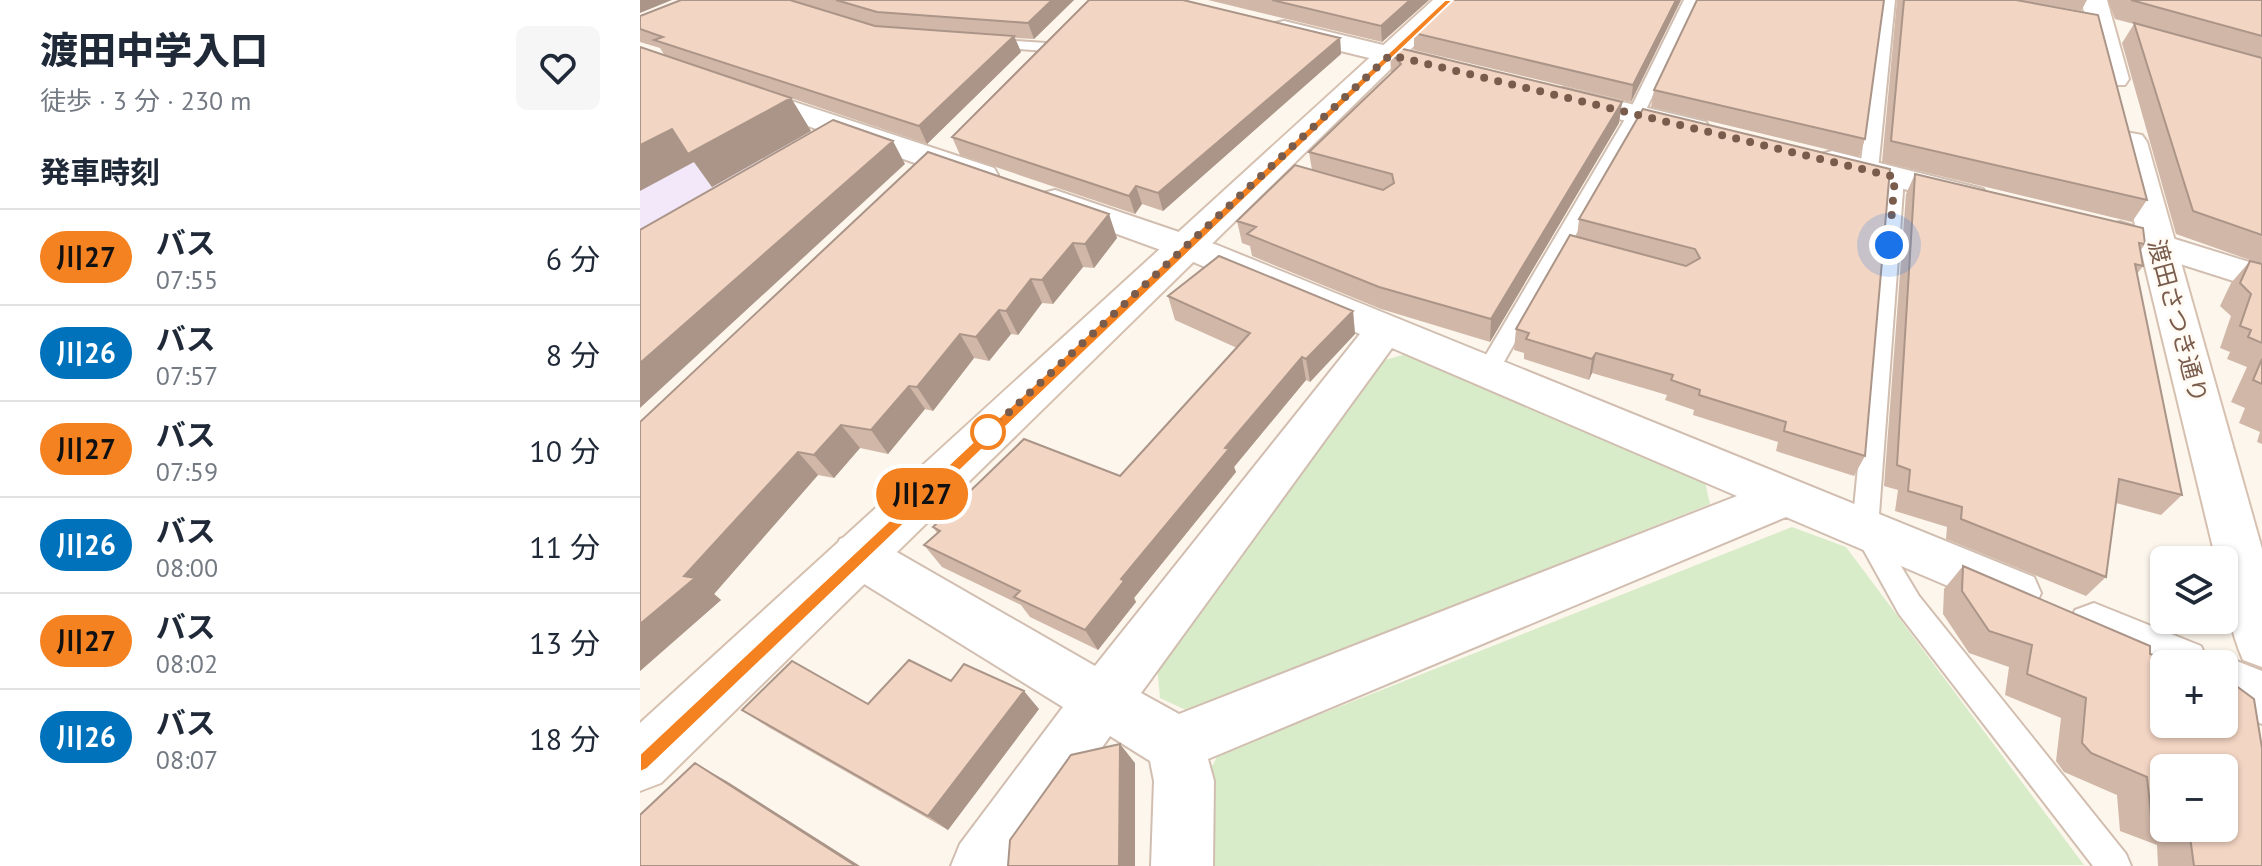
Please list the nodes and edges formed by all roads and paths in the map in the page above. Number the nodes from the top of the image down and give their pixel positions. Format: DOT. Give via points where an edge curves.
graph roads {
  1 [pos="1448,0"];
  2 [pos="1691,0"];
  3 [pos="1888,0"];
  4 [pos="2099,20"];
  5 [pos="1253,21"];
  6 [pos="1055,37"];
  7 [pos="966,41"];
  8 [pos="1390,55"];
  9 [pos="640,59"];
  10 [pos="1467,74"];
  11 [pos="1012,80"];
  12 [pos="1529,89"];
  13 [pos="1636,114"];
  14 [pos="1730,137"];
  15 [pos="1807,155"];
  16 [pos="1882,174"];
  17 [pos="1997,202"];
  18 [pos="2085,224"];
  19 [pos="2158,243"];
  20 [pos="1188,247"];
  21 [pos="2262,278"];
  22 [pos="1385,329"];
  23 [pos="1488,370"];
  24 [pos="1784,498"];
  25 [pos="1865,529"];
  26 [pos="857,554"];
  27 [pos="2262,643"];
  28 [pos="2150,650"];
  29 [pos="2238,688"];
  30 [pos="2262,698"];
  31 [pos="1102,700"];
  32 [pos="1175,744"];
  33 [pos="640,762"];
  34 [pos="982,866"];
  35 [pos="1182,866"];
  36 [pos="2114,866"];
  1 -- 8 [label="street"];
  2 -- 13 [label="lane"];
  3 -- 16 [label="lane"];
  4 -- 19 [label="street, 渡田さつき通り"];
  5 -- 8 [label="street"];
  6 -- 7 [label="lane"];
  6 -- 11 [label="street"];
  8 -- 10 [label="street"];
  8 -- 20 [label="street" via="1281,174"];
  9 -- 20 [label="street" via="825,139 932,160"];
  12 -- 13 [label="street"];
  13 -- 14 [label="street"];
  13 -- 23 [label="lane" via="1571,247"];
  15 -- 16 [label="street"];
  16 -- 17 [label="street"];
  16 -- 25 [label="lane"];
  18 -- 19 [label="street"];
  19 -- 21 [label="street"];
  19 -- 27 [label="street, 渡田さつき通り"];
  20 -- 22 [label="street"];
  20 -- 26 [label="street"];
  22 -- 23 [label="street"];
  22 -- 31 [label="street"];
  23 -- 24 [label="street"];
  24 -- 25 [label="street"];
  24 -- 32 [label="street"];
  25 -- 28 [label="street"];
  25 -- 36 [label="lane" via="1909,605"];
  26 -- 31 [label="street"];
  26 -- 33 [label="street"];
  29 -- 30 [label="street"];
  31 -- 32 [label="street"];
  31 -- 34 [label="street"];
  32 -- 35 [label="street" via="1184,781"];
}
